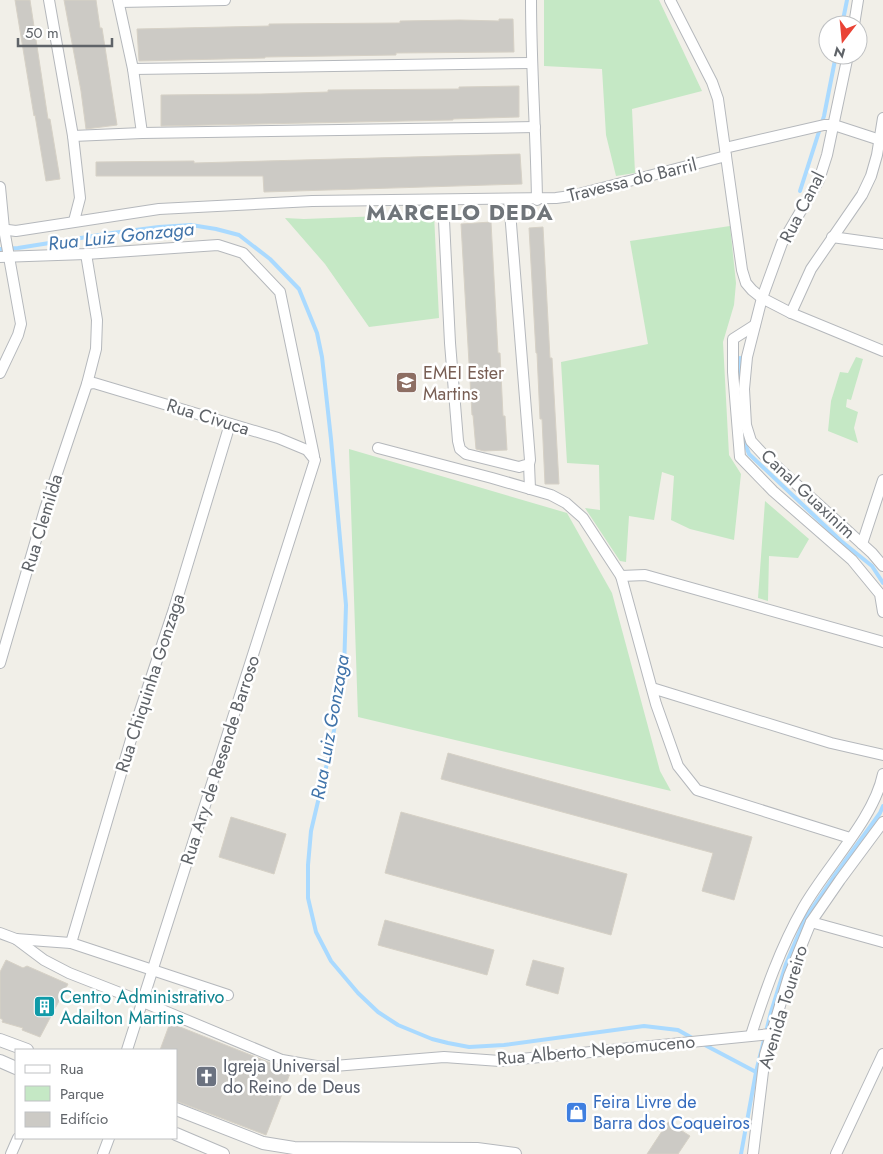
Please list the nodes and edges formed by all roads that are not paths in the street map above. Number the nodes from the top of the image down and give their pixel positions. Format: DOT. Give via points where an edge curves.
graph roads {
  1 [pos="48,0"];
  2 [pos="226,0"];
  3 [pos="532,0"];
  4 [pos="670,0"];
  5 [pos="858,0"];
  6 [pos="118,1"];
  7 [pos="856,15"];
  8 [pos="532,63"];
  9 [pos="845,65"];
  10 [pos="133,69"];
  11 [pos="883,118"];
  12 [pos="827,125"];
  13 [pos="535,127"];
  14 [pos="142,134"];
  15 [pos="73,136"];
  16 [pos="880,140"];
  17 [pos="726,152"];
  18 [pos="0,187"];
  19 [pos="509,199"];
  20 [pos="443,200"];
  21 [pos="537,200"];
  22 [pos="74,221"];
  23 [pos="4,231"];
  24 [pos="832,237"];
  25 [pos="883,244"];
  26 [pos="86,254"];
  27 [pos="6,255"];
  28 [pos="762,298"];
  29 [pos="791,312"];
  30 [pos="755,325"];
  31 [pos="12,346"];
  32 [pos="0,348"];
  33 [pos="883,351"];
  34 [pos="0,373"];
  35 [pos="87,384"];
  36 [pos="230,424"];
  37 [pos="378,448"];
  38 [pos="460,449"];
  39 [pos="529,464"];
  40 [pos="314,465"];
  41 [pos="458,469"];
  42 [pos="883,480"];
  43 [pos="530,490"];
  44 [pos="862,544"];
  45 [pos="883,566"];
  46 [pos="621,576"];
  47 [pos="883,612"];
  48 [pos="883,642"];
  49 [pos="0,663"];
  50 [pos="652,688"];
  51 [pos="883,755"];
  52 [pos="883,774"];
  53 [pos="883,822"];
  54 [pos="850,838"];
  55 [pos="811,922"];
  56 [pos="0,933"];
  57 [pos="16,939"];
  58 [pos="883,942"];
  59 [pos="71,943"];
  60 [pos="154,970"];
  61 [pos="228,995"];
  62 [pos="144,1002"];
  63 [pos="771,1034"];
  64 [pos="750,1035"];
  65 [pos="0,1040"];
  66 [pos="24,1049"];
  67 [pos="127,1049"];
  68 [pos="883,1054"];
  69 [pos="0,1061"];
  70 [pos="15,1068"];
  71 [pos="178,1109"];
  72 [pos="178,1135"];
  73 [pos="18,1139"];
  74 [pos="109,1139"];
  75 [pos="11,1154"];
  76 [pos="103,1154"];
  77 [pos="223,1154"];
  78 [pos="514,1154"];
  79 [pos="753,1154"];
  80 [pos="836,1154"];
  1 -- 15 [label="street"];
  2 -- 6 [label="street"];
  3 -- 8 [label="street"];
  4 -- 17 [label="street" via="712,82 718,99"];
  5 -- 7 [label="street"];
  6 -- 10 [label="street"];
  8 -- 10 [label="street"];
  8 -- 13 [label="street"];
  9 -- 12 [label="street, Rua Canal"];
  10 -- 14 [label="street"];
  11 -- 16 [label="street"];
  12 -- 16 [label="street"];
  12 -- 17 [label="street, Travessa do Barril"];
  12 -- 28 [label="street, Rua Canal" via="827,155 819,180 782,243"];
  13 -- 14 [label="street"];
  13 -- 21 [label="street"];
  14 -- 15 [label="street"];
  15 -- 22 [label="street" via="80,198"];
  16 -- 24 [label="street" via="871,176"];
  17 -- 21 [label="street, Travessa do Barril" via="572,196"];
  17 -- 28 [label="street" via="742,270 746,283"];
  18 -- 23 [label="street"];
  19 -- 20 [label="street, Travessa do Barril"];
  19 -- 21 [label="street, Travessa do Barril"];
  19 -- 39 [label="street"];
  20 -- 22 [label="street, Travessa do Barril" via="312,201 159,209"];
  20 -- 38 [label="street" via="450,343"];
  22 -- 23 [label="street, Travessa do Barril"];
  23 -- 27 [label="street"];
  24 -- 25 [label="street"];
  24 -- 29 [label="street" via="811,268"];
  26 -- 27 [label="street"];
  26 -- 35 [label="street, Rua Clemilda" via="98,320 96,349"];
  26 -- 40 [label="street" via="218,245 243,253 280,292"];
  27 -- 31 [label="street" via="21,324"];
  28 -- 29 [label="street"];
  28 -- 30 [label="street, Canal Guaxinim"];
  29 -- 33 [label="street"];
  30 -- 44 [label="street, Canal Guaxinim" via="746,356 744,389 746,425 751,441"];
  30 -- 47 [label="street" via="733,339 732,372 740,457 773,491 852,560 880,594"];
  31 -- 32 [label="street"];
  31 -- 34 [label="street"];
  35 -- 36 [label="street, Rua Civuca" via="94,383"];
  35 -- 49 [label="street, Rua Clemilda" via="45,509"];
  36 -- 40 [label="street, Rua Civuca" via="307,450"];
  36 -- 59 [label="street, Rua Chiquinha Gonzaga"];
  37 -- 41 [label="street"];
  38 -- 39 [label="street" via="466,454 519,467"];
  38 -- 41 [label="street"];
  39 -- 43 [label="street"];
  40 -- 60 [label="street, Rua Ary de Resende Barroso"];
  41 -- 43 [label="street"];
  42 -- 44 [label="street"];
  43 -- 46 [label="street" via="566,503 583,518"];
  44 -- 45 [label="street, Canal Guaxinim"];
  46 -- 48 [label="street" via="646,575"];
  46 -- 50 [label="street"];
  50 -- 51 [label="street" via="831,743"];
  50 -- 54 [label="street" via="678,766 697,790"];
  52 -- 54 [label="street" via="872,804"];
  53 -- 55 [label="street"];
  54 -- 64 [label="street" via="803,908 768,981"];
  55 -- 58 [label="street"];
  55 -- 63 [label="street, Avenida Toureiro" via="788,976"];
  56 -- 57 [label="street, Rua Alberto Nepomuceno"];
  57 -- 59 [label="street"];
  57 -- 62 [label="street, Rua Alberto Nepomuceno" via="44,960 69,973"];
  59 -- 60 [label="street"];
  60 -- 61 [label="street"];
  60 -- 62 [label="street, Rua Ary de Resende Barroso"];
  62 -- 64 [label="street, Rua Alberto Nepomuceno" via="282,1060 322,1067 444,1057 500,1061"];
  62 -- 67 [label="street, Rua Ary de Resende Barroso"];
  63 -- 64 [label="street, Rua Alberto Nepomuceno"];
  63 -- 79 [label="street, Avenida Toureiro" via="765,1055"];
  65 -- 66 [label="street"];
  68 -- 80 [label="street"];
  69 -- 70 [label="street"];
  71 -- 78 [label="street" via="263,1143 294,1148 477,1149"];
  72 -- 77 [label="street"];
  73 -- 75 [label="street"];
  74 -- 76 [label="street"];
}
